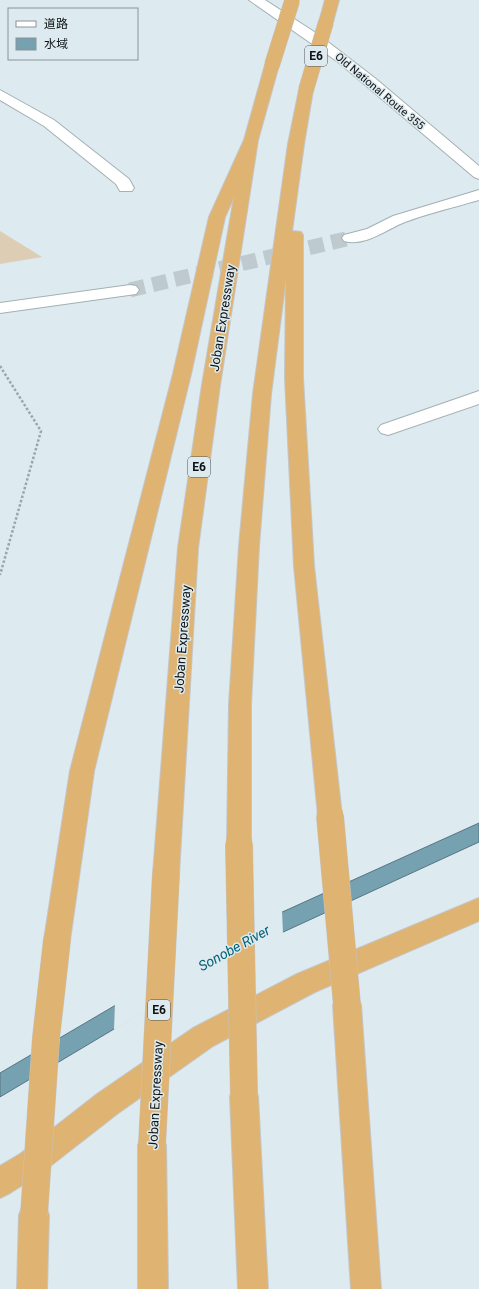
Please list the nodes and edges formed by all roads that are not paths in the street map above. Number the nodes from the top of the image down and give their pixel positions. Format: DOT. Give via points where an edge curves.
graph roads {
  1 [pos="256,0"];
  2 [pos="292,0"];
  3 [pos="332,0"];
  4 [pos="0,94"];
  5 [pos="251,140"];
  6 [pos="296,144"];
  7 [pos="479,174"];
  8 [pos="126,188"];
  9 [pos="479,195"];
  10 [pos="350,238"];
  11 [pos="130,290"];
  12 [pos="0,308"];
  13 [pos="479,398"];
  14 [pos="388,429"];
  15 [pos="479,909"];
  16 [pos="30,1164"];
  17 [pos="0,1183"];
  18 [pos="0,1200"];
  19 [pos="32,1289"];
  20 [pos="153,1289"];
  21 [pos="253,1289"];
  22 [pos="366,1289"];
  1 -- 7 [label="street, Old National Route 355" via="338,56"];
  2 -- 5 [label="highway, Joban Expressway / E6, bridge"];
  3 -- 6 [label="highway, E6, bridge" via="306,90"];
  4 -- 8 [label="street" via="48,123 123,182"];
  5 -- 19 [label="highway, bridge" via="217,217 182,374 82,771 57,940 46,1038 34,1215"];
  5 -- 20 [label="highway, Joban Expressway / E6, bridge" via="211,385 188,548 166,874 152,1145"];
  6 -- 21 [label="highway, E6, bridge" via="262,394 249,546 240,704 239,844 244,1096"];
  6 -- 22 [label="highway, bridge" via="294,378 304,566 347,1005"];
  9 -- 10 [label="street" via="399,219 372,232"];
  11 -- 12 [label="street"];
  13 -- 14 [label="street"];
  15 -- 16 [label="highway" via="306,983 203,1037 107,1104"];
  16 -- 17 [label="highway"];
  16 -- 18 [label="highway"];
}
